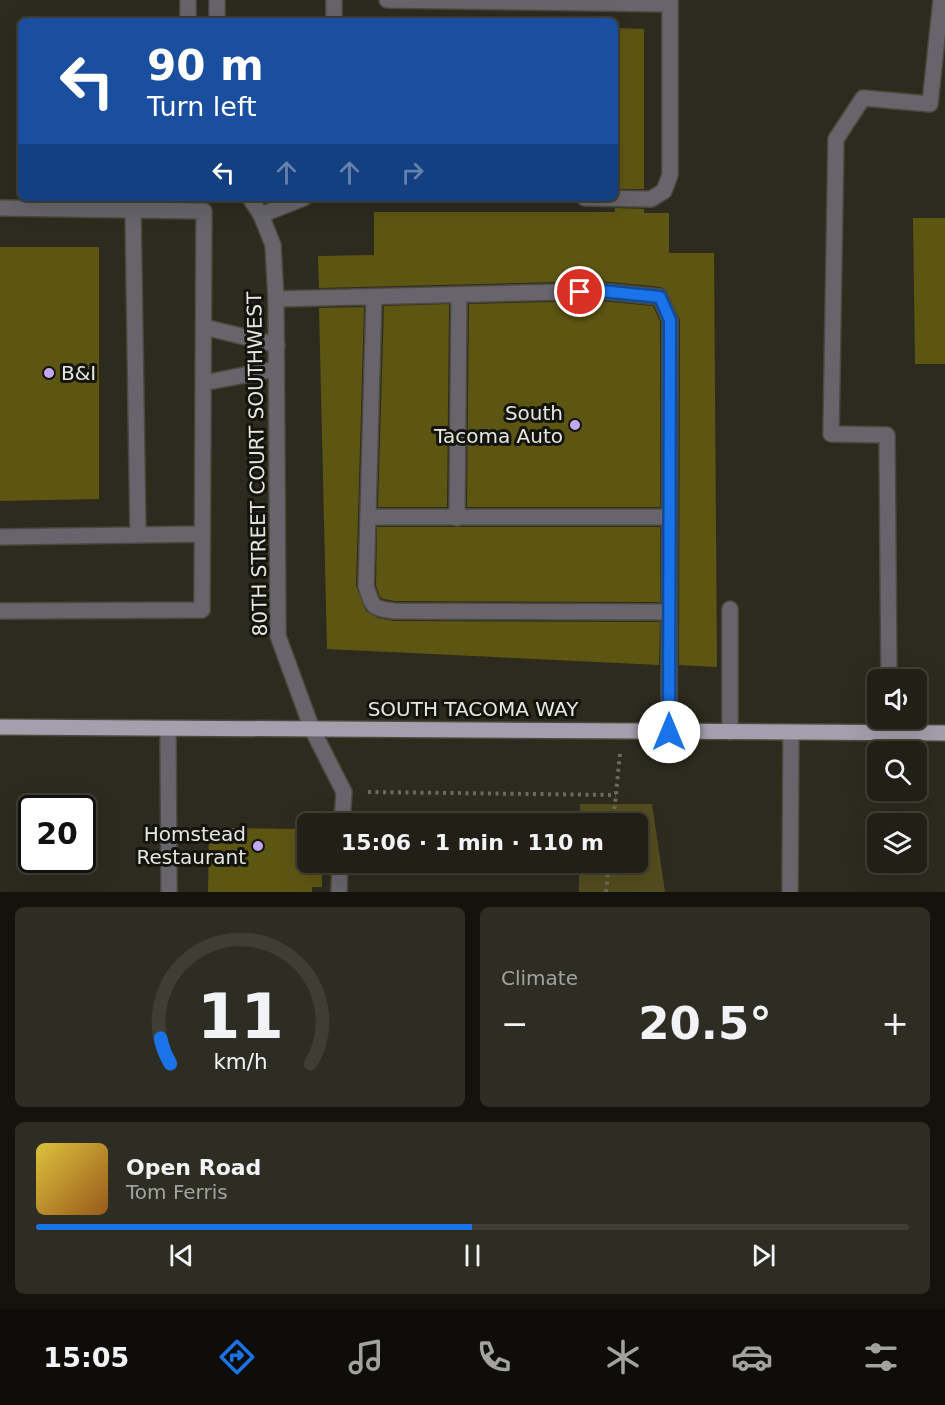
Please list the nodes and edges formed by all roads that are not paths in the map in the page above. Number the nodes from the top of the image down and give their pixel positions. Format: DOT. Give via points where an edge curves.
graph roads {
  1 [pos="188,0"];
  2 [pos="217,0"];
  3 [pos="334,0"];
  4 [pos="387,0"];
  5 [pos="940,0"];
  6 [pos="670,2"];
  7 [pos="188,18"];
  8 [pos="217,18"];
  9 [pos="334,18"];
  10 [pos="618,198"];
  11 [pos="252,201"];
  12 [pos="296,201"];
  13 [pos="0,208"];
  14 [pos="133,210"];
  15 [pos="261,215"];
  16 [pos="459,296"];
  17 [pos="374,297"];
  18 [pos="276,299"];
  19 [pos="204,327"];
  20 [pos="277,345"];
  21 [pos="276,369"];
  22 [pos="203,383"];
  23 [pos="368,517"];
  24 [pos="669,517"];
  25 [pos="457,518"];
  26 [pos="138,534"];
  27 [pos="202,534"];
  28 [pos="0,537"];
  29 [pos="730,609"];
  30 [pos="0,611"];
  31 [pos="669,612"];
  32 [pos="889,669"];
  33 [pos="0,727"];
  34 [pos="867,727"];
  35 [pos="168,729"];
  36 [pos="312,729"];
  37 [pos="913,729"];
  38 [pos="669,732"];
  39 [pos="730,732"];
  40 [pos="791,732"];
  41 [pos="945,733"];
  42 [pos="343,813"];
  43 [pos="340,873"];
  44 [pos="169,892"];
  45 [pos="339,892"];
  46 [pos="789,892"];
  1 -- 7 [label="street"];
  2 -- 8 [label="street"];
  3 -- 9 [label="street"];
  4 -- 6 [label="street"];
  5 -- 32 [label="street" via="930,104 863,98 836,139 831,434 887,435"];
  6 -- 10 [label="street" via="670,175 664,191 651,199"];
  11 -- 15 [label="street, 80TH STREET COURT SOUTHWEST"];
  12 -- 15 [label="street"];
  13 -- 14 [label="street"];
  14 -- 19 [label="street" via="204,211"];
  14 -- 26 [label="street"];
  15 -- 18 [label="street, 80TH STREET COURT SOUTHWEST" via="273,245"];
  16 -- 17 [label="street"];
  16 -- 24 [label="street" via="601,291 660,297 670,320"];
  16 -- 25 [label="street"];
  17 -- 18 [label="street"];
  17 -- 23 [label="street"];
  18 -- 20 [label="street, 80TH STREET COURT SOUTHWEST"];
  19 -- 20 [label="street"];
  19 -- 22 [label="street"];
  20 -- 21 [label="street, 80TH STREET COURT SOUTHWEST"];
  21 -- 22 [label="street"];
  21 -- 36 [label="street, 80TH STREET COURT SOUTHWEST" via="278,636"];
  22 -- 27 [label="street"];
  23 -- 25 [label="street"];
  23 -- 31 [label="street" via="366,586 378,609"];
  24 -- 25 [label="street"];
  24 -- 31 [label="street"];
  26 -- 27 [label="street"];
  26 -- 28 [label="street"];
  27 -- 30 [label="street" via="202,610"];
  29 -- 39 [label="street"];
  31 -- 38 [label="street"];
  33 -- 35 [label="main road, SOUTH TACOMA WAY"];
  34 -- 40 [label="main road, SOUTH TACOMA WAY"];
  35 -- 36 [label="main road, SOUTH TACOMA WAY"];
  35 -- 44 [label="street"];
  36 -- 38 [label="main road, SOUTH TACOMA WAY"];
  36 -- 42 [label="street, 80TH STREET COURT SOUTHWEST" via="344,792"];
  37 -- 41 [label="main road, SOUTH TACOMA WAY"];
  38 -- 39 [label="main road, SOUTH TACOMA WAY"];
  39 -- 40 [label="main road, SOUTH TACOMA WAY"];
  40 -- 46 [label="street"];
  43 -- 45 [label="street"];
}
